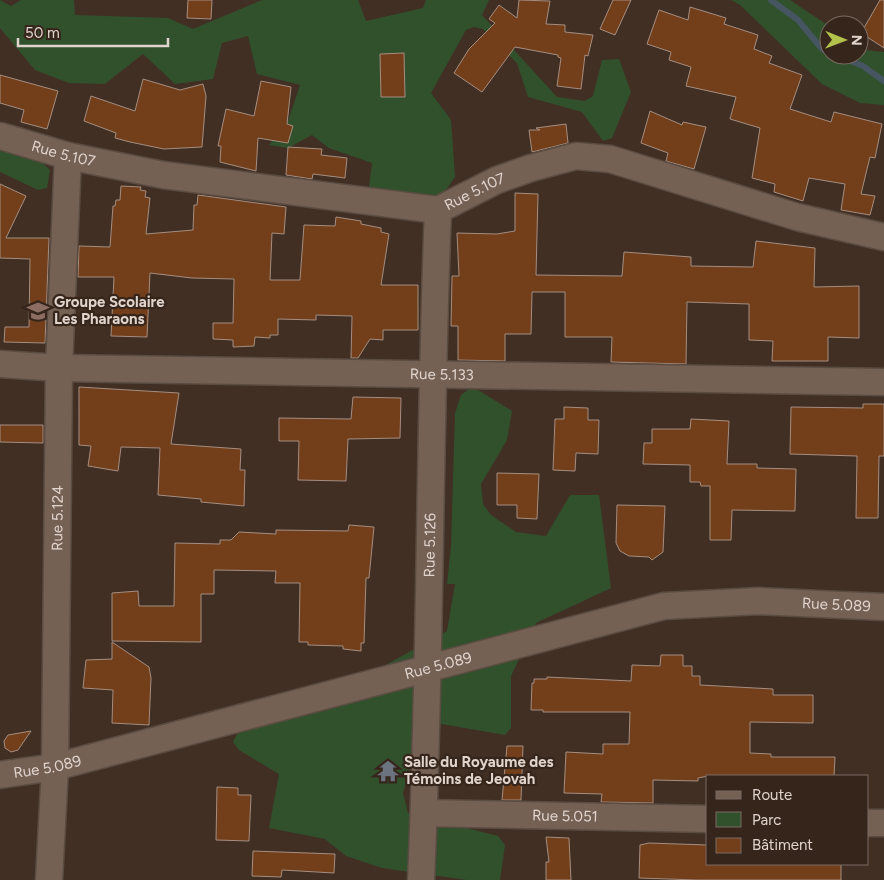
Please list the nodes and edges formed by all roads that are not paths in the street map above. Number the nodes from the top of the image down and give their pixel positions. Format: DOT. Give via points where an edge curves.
graph roads {
  1 [pos="0,136"];
  2 [pos="68,156"];
  3 [pos="438,210"];
  4 [pos="884,237"];
  5 [pos="0,364"];
  6 [pos="59,368"];
  7 [pos="431,375"];
  8 [pos="884,382"];
  9 [pos="884,607"];
  10 [pos="429,670"];
  11 [pos="55,767"];
  12 [pos="0,775"];
  13 [pos="424,813"];
  14 [pos="706,819"];
  15 [pos="869,823"];
  16 [pos="884,823"];
  17 [pos="49,880"];
  18 [pos="421,880"];
  1 -- 2 [label="street, Rue 5.107"];
  2 -- 3 [label="street, Rue 5.107" via="163,175"];
  2 -- 6 [label="street, Rue 5.124"];
  3 -- 4 [label="street, Rue 5.107" via="496,180 576,156 610,159 797,217"];
  3 -- 7 [label="street, Rue 5.126"];
  5 -- 6 [label="street, Rue 5.133"];
  6 -- 7 [label="street, Rue 5.133"];
  6 -- 11 [label="street, Rue 5.124"];
  7 -- 8 [label="street, Rue 5.133"];
  7 -- 10 [label="street, Rue 5.126"];
  9 -- 10 [label="street, Rue 5.089" via="759,601 664,606 610,618"];
  10 -- 11 [label="street, Rue 5.089"];
  10 -- 13 [label="street, Rue 5.126"];
  11 -- 12 [label="street, Rue 5.089"];
  11 -- 17 [label="street, Rue 5.124"];
  13 -- 14 [label="street, Rue 5.051"];
  13 -- 18 [label="street, Rue 5.126"];
  15 -- 16 [label="street"];
}
